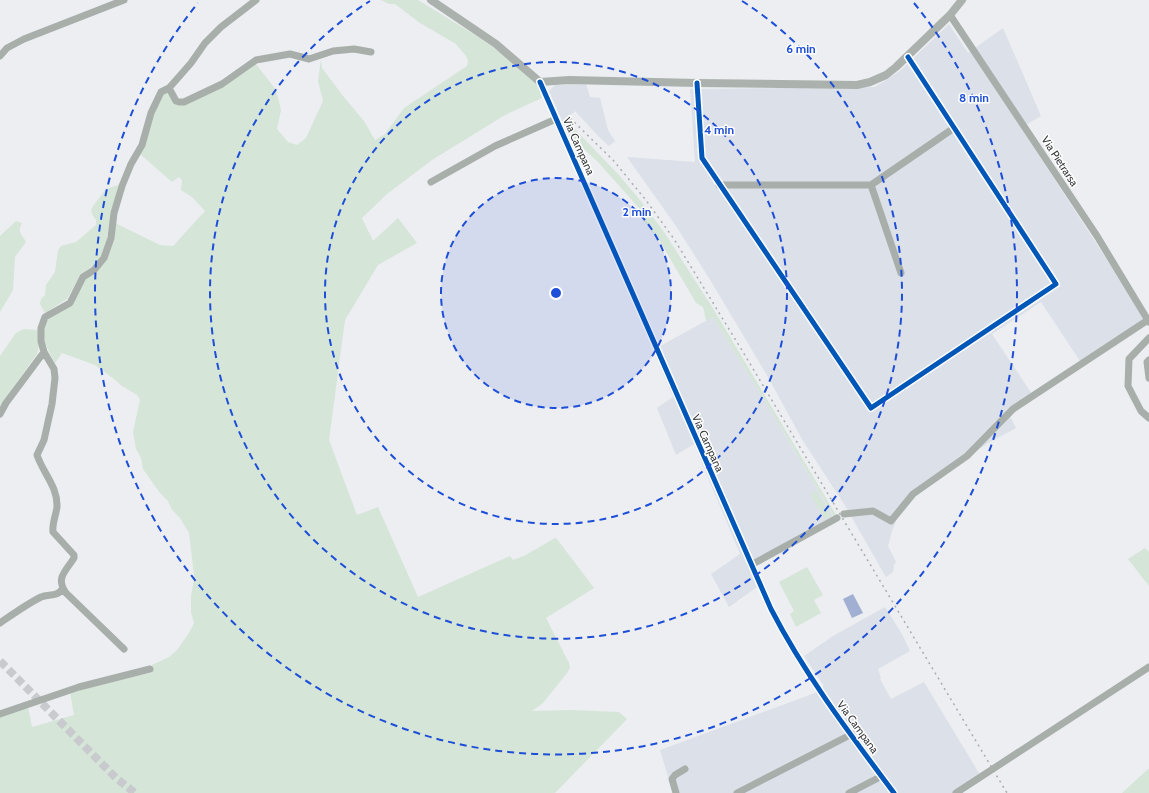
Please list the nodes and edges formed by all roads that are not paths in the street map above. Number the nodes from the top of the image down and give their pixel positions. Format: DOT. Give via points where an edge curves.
graph roads {
  1 [pos="124,0"];
  2 [pos="256,0"];
  3 [pos="431,0"];
  4 [pos="962,0"];
  5 [pos="950,15"];
  6 [pos="371,52"];
  7 [pos="0,56"];
  8 [pos="908,57"];
  9 [pos="540,82"];
  10 [pos="697,83"];
  11 [pos="169,88"];
  12 [pos="556,120"];
  13 [pos="954,128"];
  14 [pos="431,182"];
  15 [pos="719,185"];
  16 [pos="871,185"];
  17 [pos="901,273"];
  18 [pos="1148,321"];
  19 [pos="1149,338"];
  20 [pos="44,352"];
  21 [pos="1149,360"];
  22 [pos="1149,378"];
  23 [pos="0,414"];
  24 [pos="1149,418"];
  25 [pos="844,514"];
  26 [pos="837,518"];
  27 [pos="751,565"];
  28 [pos="63,588"];
  29 [pos="0,623"];
  30 [pos="124,649"];
  31 [pos="1149,667"];
  32 [pos="150,669"];
  33 [pos="0,714"];
  34 [pos="852,734"];
  35 [pos="685,769"];
  36 [pos="882,776"];
  37 [pos="676,793"];
  38 [pos="737,793"];
  39 [pos="849,793"];
  40 [pos="894,793"];
  41 [pos="956,793"];
  1 -- 7 [label="street" via="24,39 7,48"];
  2 -- 11 [label="street" via="205,43"];
  3 -- 9 [label="main road, Via Campana" via="496,44"];
  4 -- 5 [label="main road"];
  5 -- 8 [label="main road"];
  5 -- 18 [label="street, Via Pietrarsa" via="1097,236"];
  6 -- 11 [label="street" via="354,49 334,51 309,59 290,54 256,60 222,84 184,102 176,101"];
  8 -- 10 [label="main road" via="886,75 857,85"];
  8 -- 13 [label="street"];
  9 -- 10 [label="main road" via="569,80"];
  9 -- 12 [label="street, Via Campana"];
  10 -- 15 [label="street" via="702,158"];
  11 -- 20 [label="street" via="161,92 151,113 142,145 122,186 104,258 94,270 83,277 70,303 45,317 41,328"];
  12 -- 14 [label="street" via="495,146"];
  12 -- 27 [label="street, Via Campana"];
  13 -- 15 [label="street" via="1056,284 871,408"];
  13 -- 16 [label="street"];
  15 -- 16 [label="street"];
  16 -- 17 [label="street"];
  18 -- 25 [label="street" via="1013,409 967,456 913,494 892,521 873,511"];
  19 -- 24 [label="street" via="1130,359 1128,386 1141,411"];
  20 -- 23 [label="street"];
  20 -- 28 [label="street" via="54,369 54,394 44,440 37,455 55,494 57,508 53,532 74,555 73,561 62,576"];
  21 -- 22 [label="street"];
  26 -- 27 [label="street"];
  27 -- 34 [label="street, Via Campana" via="770,610 793,650"];
  28 -- 29 [label="street" via="60,593 40,598"];
  28 -- 30 [label="street" via="82,610"];
  31 -- 41 [label="street"];
  32 -- 33 [label="street" via="79,687"];
  34 -- 36 [label="street, Via Campana"];
  34 -- 38 [label="street"];
  35 -- 37 [label="street" via="672,779"];
  36 -- 39 [label="street"];
  36 -- 40 [label="street, Via Campana"];
}
